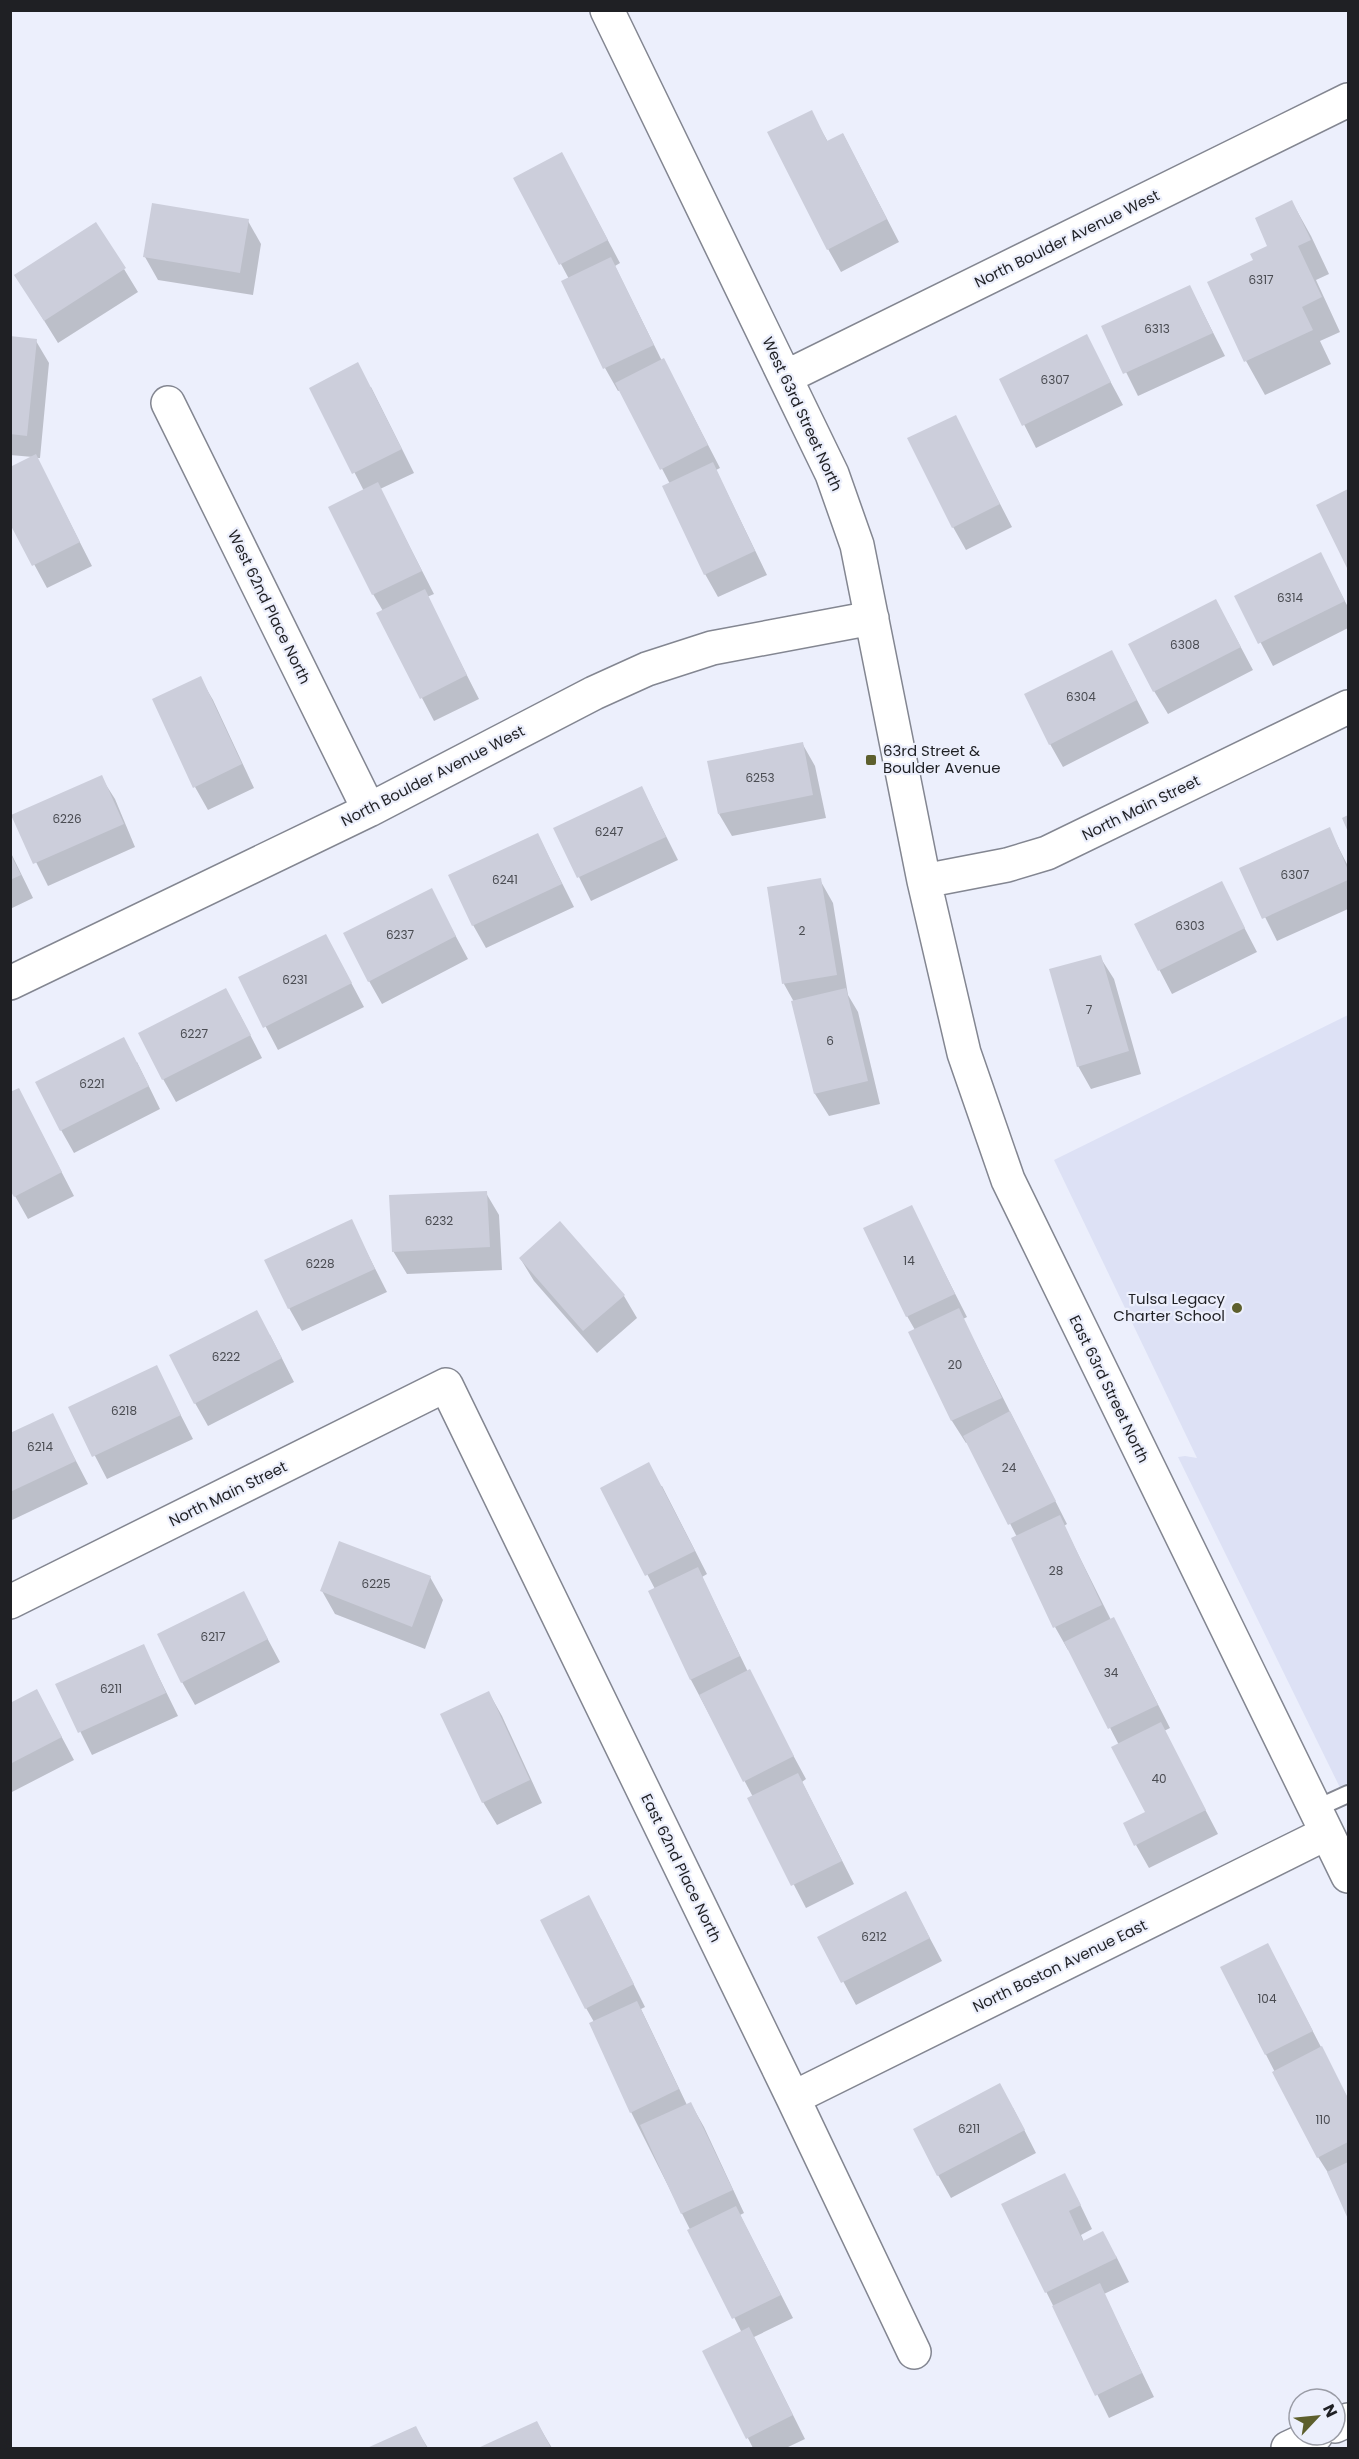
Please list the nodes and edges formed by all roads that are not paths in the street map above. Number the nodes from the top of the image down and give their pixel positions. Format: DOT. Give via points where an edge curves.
graph roads {
  1 [pos="607,10"];
  2 [pos="1348,100"];
  3 [pos="786,377"];
  4 [pos="168,403"];
  5 [pos="872,618"];
  6 [pos="1348,707"];
  7 [pos="369,810"];
  8 [pos="924,881"];
  9 [pos="10,983"];
  10 [pos="446,1385"];
  11 [pos="10,1602"];
  12 [pos="1348,1794"];
  13 [pos="1321,1821"];
  14 [pos="1348,1876"];
  15 [pos="793,2098"];
  16 [pos="914,2352"];
  1 -- 3 [label="street, West 63rd Street North"];
  2 -- 3 [label="street, North Boulder Avenue West"];
  3 -- 5 [label="street, West 63rd Street North" via="836,484 857,545"];
  4 -- 7 [label="street, West 62nd Place North"];
  5 -- 7 [label="street, North Boulder Avenue West" via="712,648 647,669"];
  5 -- 8 [label="street, West 63rd Street North"];
  6 -- 8 [label="street, North Main Street" via="1047,852 1007,865"];
  7 -- 9 [label="street, North Boulder Avenue West"];
  8 -- 13 [label="street, East 63rd Street North" via="964,1053 1008,1180"];
  10 -- 11 [label="street, North Main Street"];
  10 -- 15 [label="street, East 62nd Place North"];
  12 -- 13 [label="lane"];
  13 -- 14 [label="street, East 63rd Street North"];
  13 -- 15 [label="street, North Boston Avenue East"];
  15 -- 16 [label="street, East 62nd Place North"];
}
